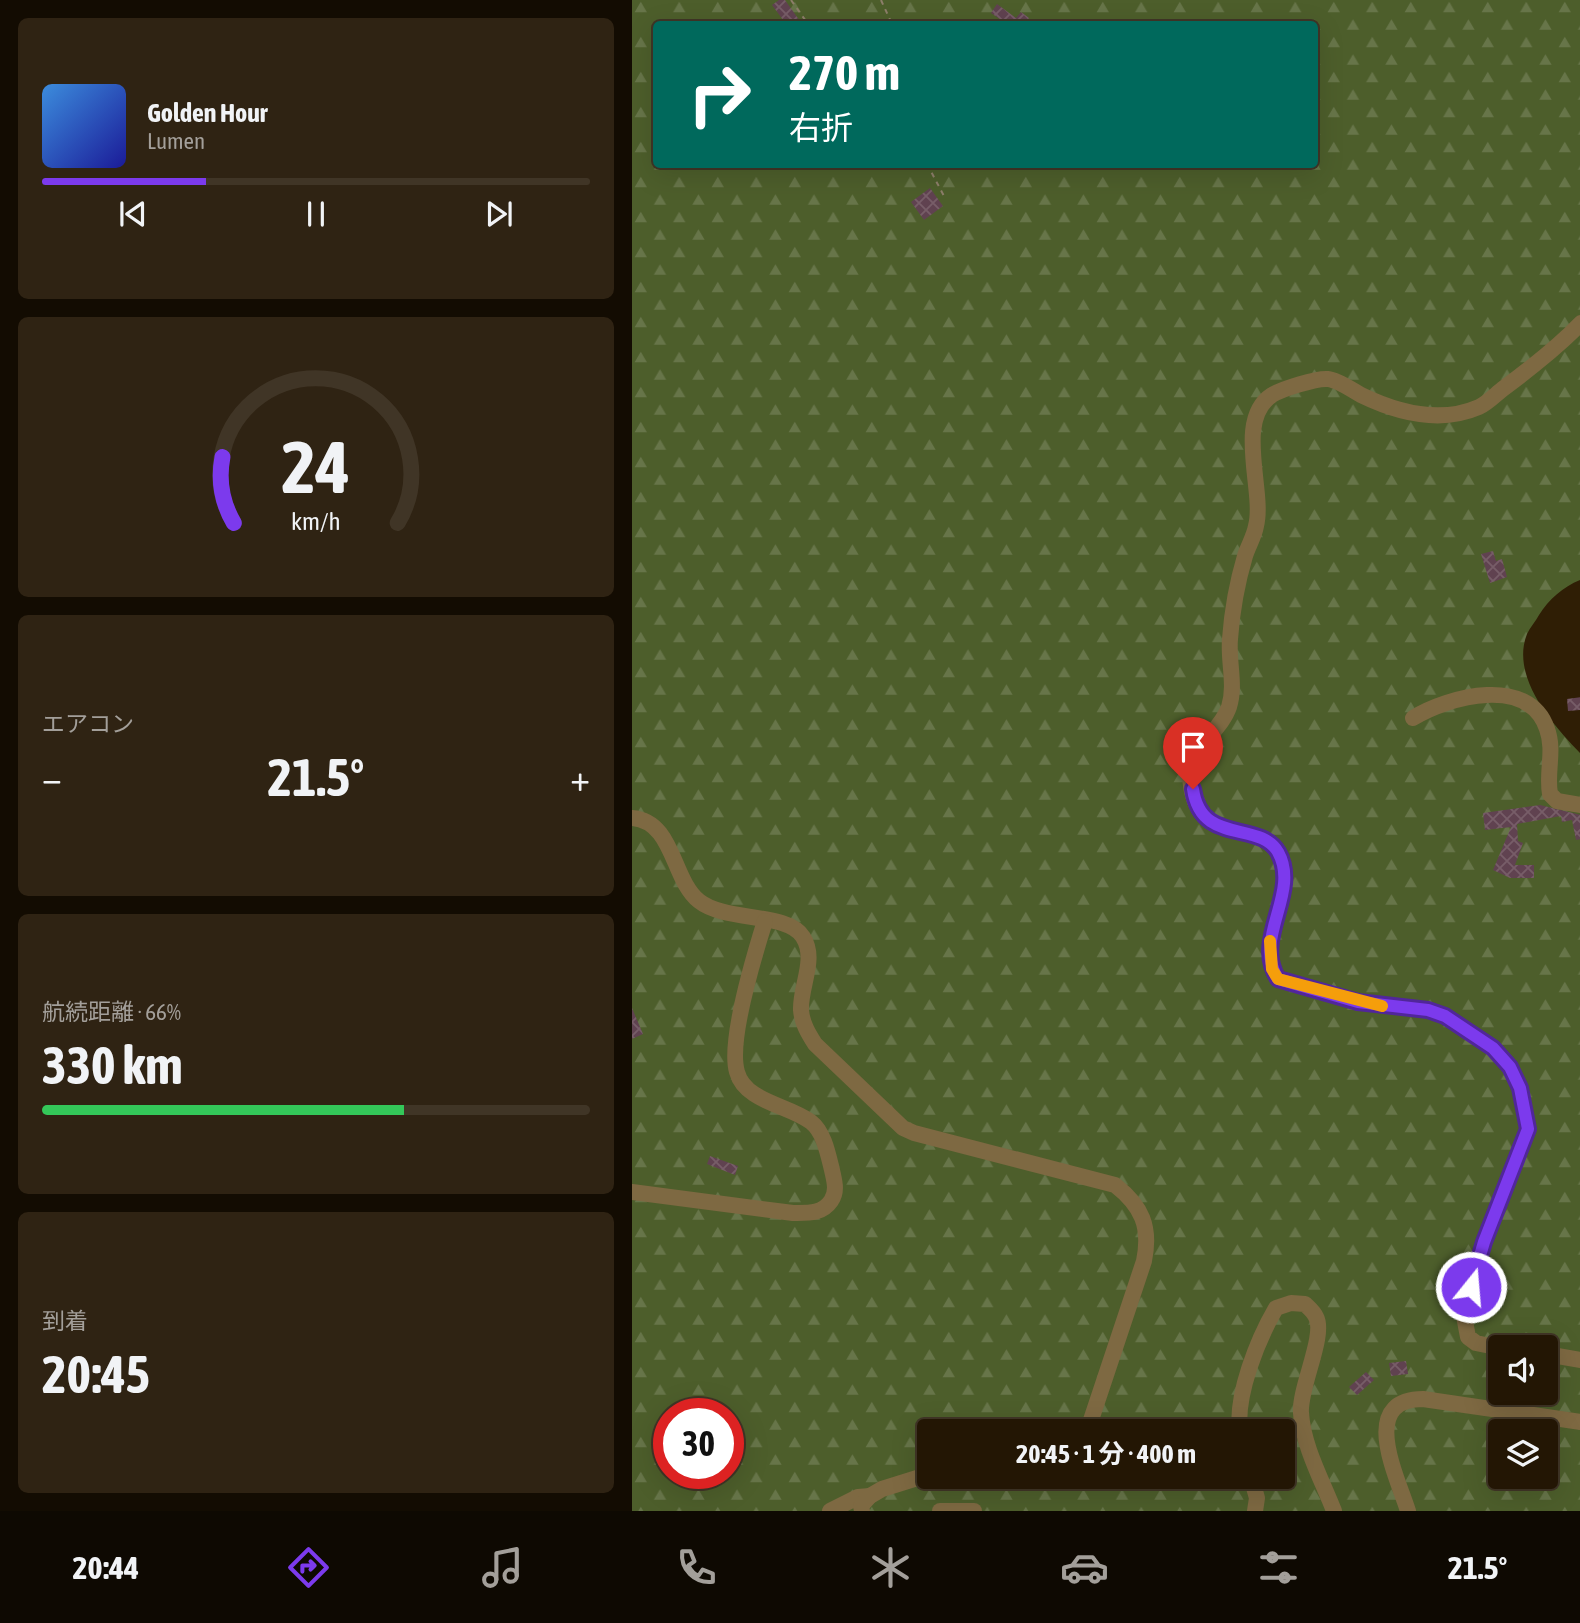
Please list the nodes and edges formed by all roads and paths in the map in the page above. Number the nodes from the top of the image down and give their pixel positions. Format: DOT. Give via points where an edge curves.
graph roads {
  1 [pos="791,0"];
  2 [pos="881,0"];
  3 [pos="806,21"];
  4 [pos="891,21"];
  5 [pos="929,168"];
  6 [pos="944,196"];
  7 [pos="1580,323"];
  8 [pos="1413,718"];
  9 [pos="1580,805"];
  10 [pos="632,818"];
  11 [pos="765,921"];
  12 [pos="632,1192"];
  13 [pos="1488,1346"];
  14 [pos="1558,1356"];
  15 [pos="1580,1360"];
  16 [pos="1091,1419"];
  17 [pos="1241,1419"];
  18 [pos="1580,1422"];
  19 [pos="917,1479"];
  20 [pos="1254,1489"];
  21 [pos="869,1496"];
  22 [pos="830,1511"];
  23 [pos="862,1511"];
  24 [pos="940,1511"];
  25 [pos="974,1511"];
  26 [pos="1256,1511"];
  27 [pos="1334,1511"];
  28 [pos="1408,1511"];
  1 -- 3 [label="path"];
  2 -- 4 [label="path"];
  5 -- 6 [label="path"];
  7 -- 13 [label="street" via="1546,356 1479,407 1454,413 1392,409 1328,379 1283,388 1269,397 1254,433 1260,512 1234,601 1229,708 1195,757 1190,773 1195,804 1205,818 1270,843 1279,853 1285,880 1270,942 1272,969 1278,979 1358,1002 1445,1016 1493,1048 1510,1067 1520,1088 1528,1129 1484,1242 1464,1316 1468,1338"];
  8 -- 9 [label="street" via="1432,706 1476,694 1499,695 1530,706 1542,716 1548,731 1550,794 1557,801"];
  10 -- 11 [label="street" via="663,835 687,890 702,904"];
  11 -- 12 [label="street" via="734,1051 737,1074 750,1091 812,1122 824,1143 834,1196 826,1208 793,1213"];
  11 -- 16 [label="street" via="788,923 805,940 809,957 801,1008 804,1027 815,1044 903,1128 1115,1185 1133,1199 1148,1240"];
  14 -- 15 [label="street"];
  17 -- 27 [label="street" via="1242,1393 1268,1321 1276,1308 1305,1304 1317,1317 1319,1329 1301,1413 1305,1437"];
  18 -- 28 [label="street" via="1410,1399 1398,1405 1385,1431"];
  19 -- 21 [label="street"];
  20 -- 26 [label="street"];
  21 -- 22 [label="street"];
  21 -- 23 [label="street"];
  24 -- 25 [label="street"];
}
